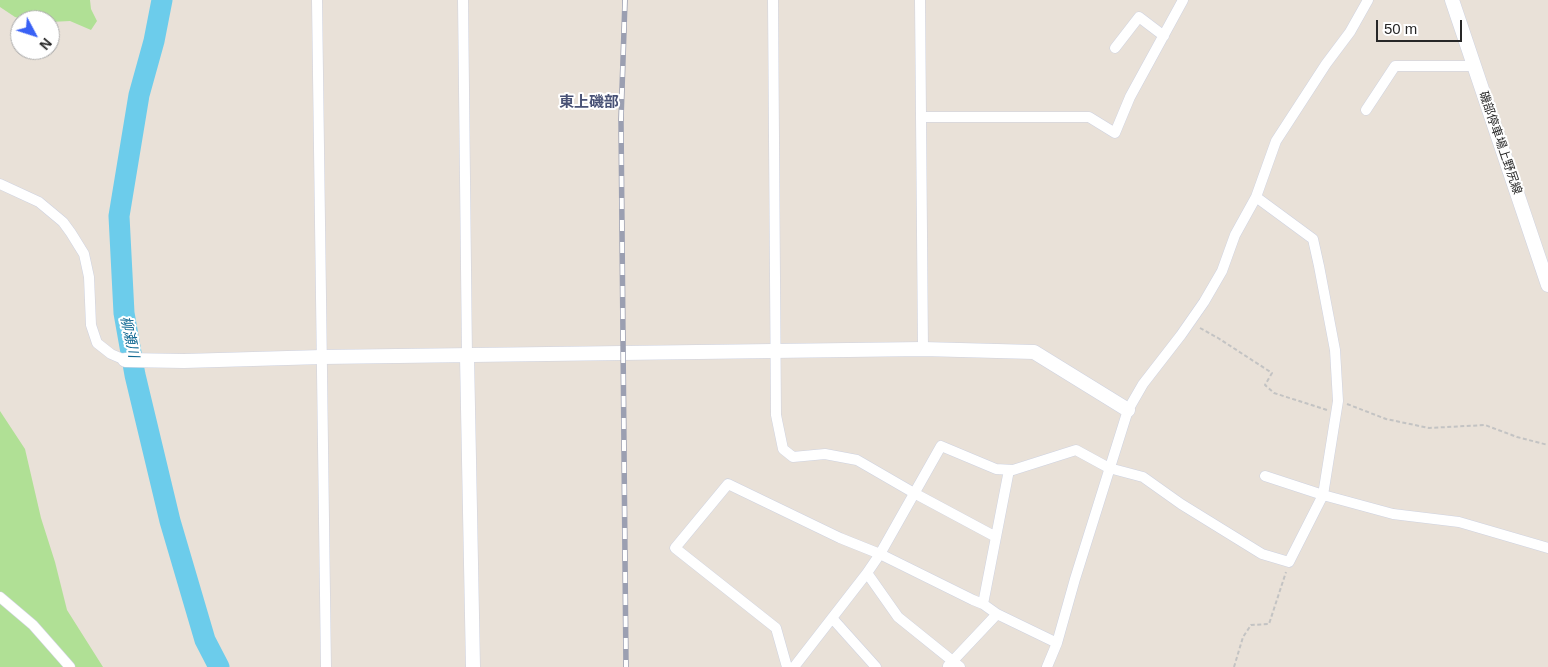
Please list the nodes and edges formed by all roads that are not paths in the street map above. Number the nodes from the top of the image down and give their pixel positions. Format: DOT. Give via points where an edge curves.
graph roads {
  1 [pos="317,0"];
  2 [pos="463,0"];
  3 [pos="773,0"];
  4 [pos="920,0"];
  5 [pos="1183,0"];
  6 [pos="1368,0"];
  7 [pos="1452,0"];
  8 [pos="1164,36"];
  9 [pos="1115,48"];
  10 [pos="1474,66"];
  11 [pos="1366,110"];
  12 [pos="921,117"];
  13 [pos="0,184"];
  14 [pos="1256,197"];
  15 [pos="1548,285"];
  16 [pos="923,349"];
  17 [pos="776,351"];
  18 [pos="467,356"];
  19 [pos="322,357"];
  20 [pos="125,360"];
  21 [pos="1128,410"];
  22 [pos="1109,468"];
  23 [pos="1010,470"];
  24 [pos="1265,476"];
  25 [pos="914,494"];
  26 [pos="1323,495"];
  27 [pos="996,537"];
  28 [pos="1548,548"];
  29 [pos="880,554"];
  30 [pos="867,573"];
  31 [pos="0,597"];
  32 [pos="983,604"];
  33 [pos="997,614"];
  34 [pos="832,618"];
  35 [pos="1057,643"];
  36 [pos="953,665"];
  37 [pos="70,667"];
  38 [pos="326,667"];
  39 [pos="473,667"];
  40 [pos="787,667"];
  41 [pos="794,667"];
  42 [pos="876,667"];
  43 [pos="1047,667"];
  1 -- 19 [label="street"];
  2 -- 18 [label="street"];
  3 -- 17 [label="street"];
  4 -- 12 [label="street"];
  5 -- 8 [label="street"];
  6 -- 14 [label="street" via="1276,141"];
  7 -- 10 [label="street, 磯部停車場上野尻線"];
  8 -- 9 [label="street" via="1139,17"];
  8 -- 12 [label="street" via="1114,132 1089,117"];
  10 -- 11 [label="street" via="1395,66"];
  10 -- 15 [label="street, 磯部停車場上野尻線"];
  12 -- 16 [label="street"];
  13 -- 20 [label="street" via="39,202 71,233 84,254 89,277 91,325 97,343"];
  14 -- 21 [label="street" via="1204,302 1142,384"];
  14 -- 26 [label="street" via="1313,240 1320,266 1335,350 1338,401"];
  16 -- 17 [label="street"];
  16 -- 21 [label="street" via="1034,352"];
  17 -- 18 [label="street"];
  17 -- 25 [label="street" via="776,415 783,448 793,457 825,454 857,460"];
  18 -- 19 [label="street"];
  18 -- 39 [label="street"];
  19 -- 20 [label="street"];
  19 -- 38 [label="street"];
  21 -- 22 [label="street"];
  22 -- 23 [label="street" via="1076,450"];
  22 -- 26 [label="street" via="1143,477 1262,554 1289,562"];
  22 -- 35 [label="street"];
  23 -- 25 [label="street" via="996,470 941,446"];
  23 -- 27 [label="street"];
  24 -- 26 [label="street"];
  25 -- 27 [label="street"];
  25 -- 29 [label="street"];
  26 -- 28 [label="street" via="1393,514 1459,522"];
  27 -- 32 [label="street"];
  29 -- 30 [label="street"];
  29 -- 32 [label="street"];
  29 -- 40 [label="street" via="728,484 722,491 676,548 776,628"];
  30 -- 34 [label="street"];
  30 -- 36 [label="street" via="898,617"];
  31 -- 37 [label="street" via="33,625"];
  32 -- 33 [label="street"];
  33 -- 35 [label="street"];
  33 -- 36 [label="street"];
  34 -- 41 [label="street"];
  34 -- 42 [label="street"];
  35 -- 43 [label="street"];
}
